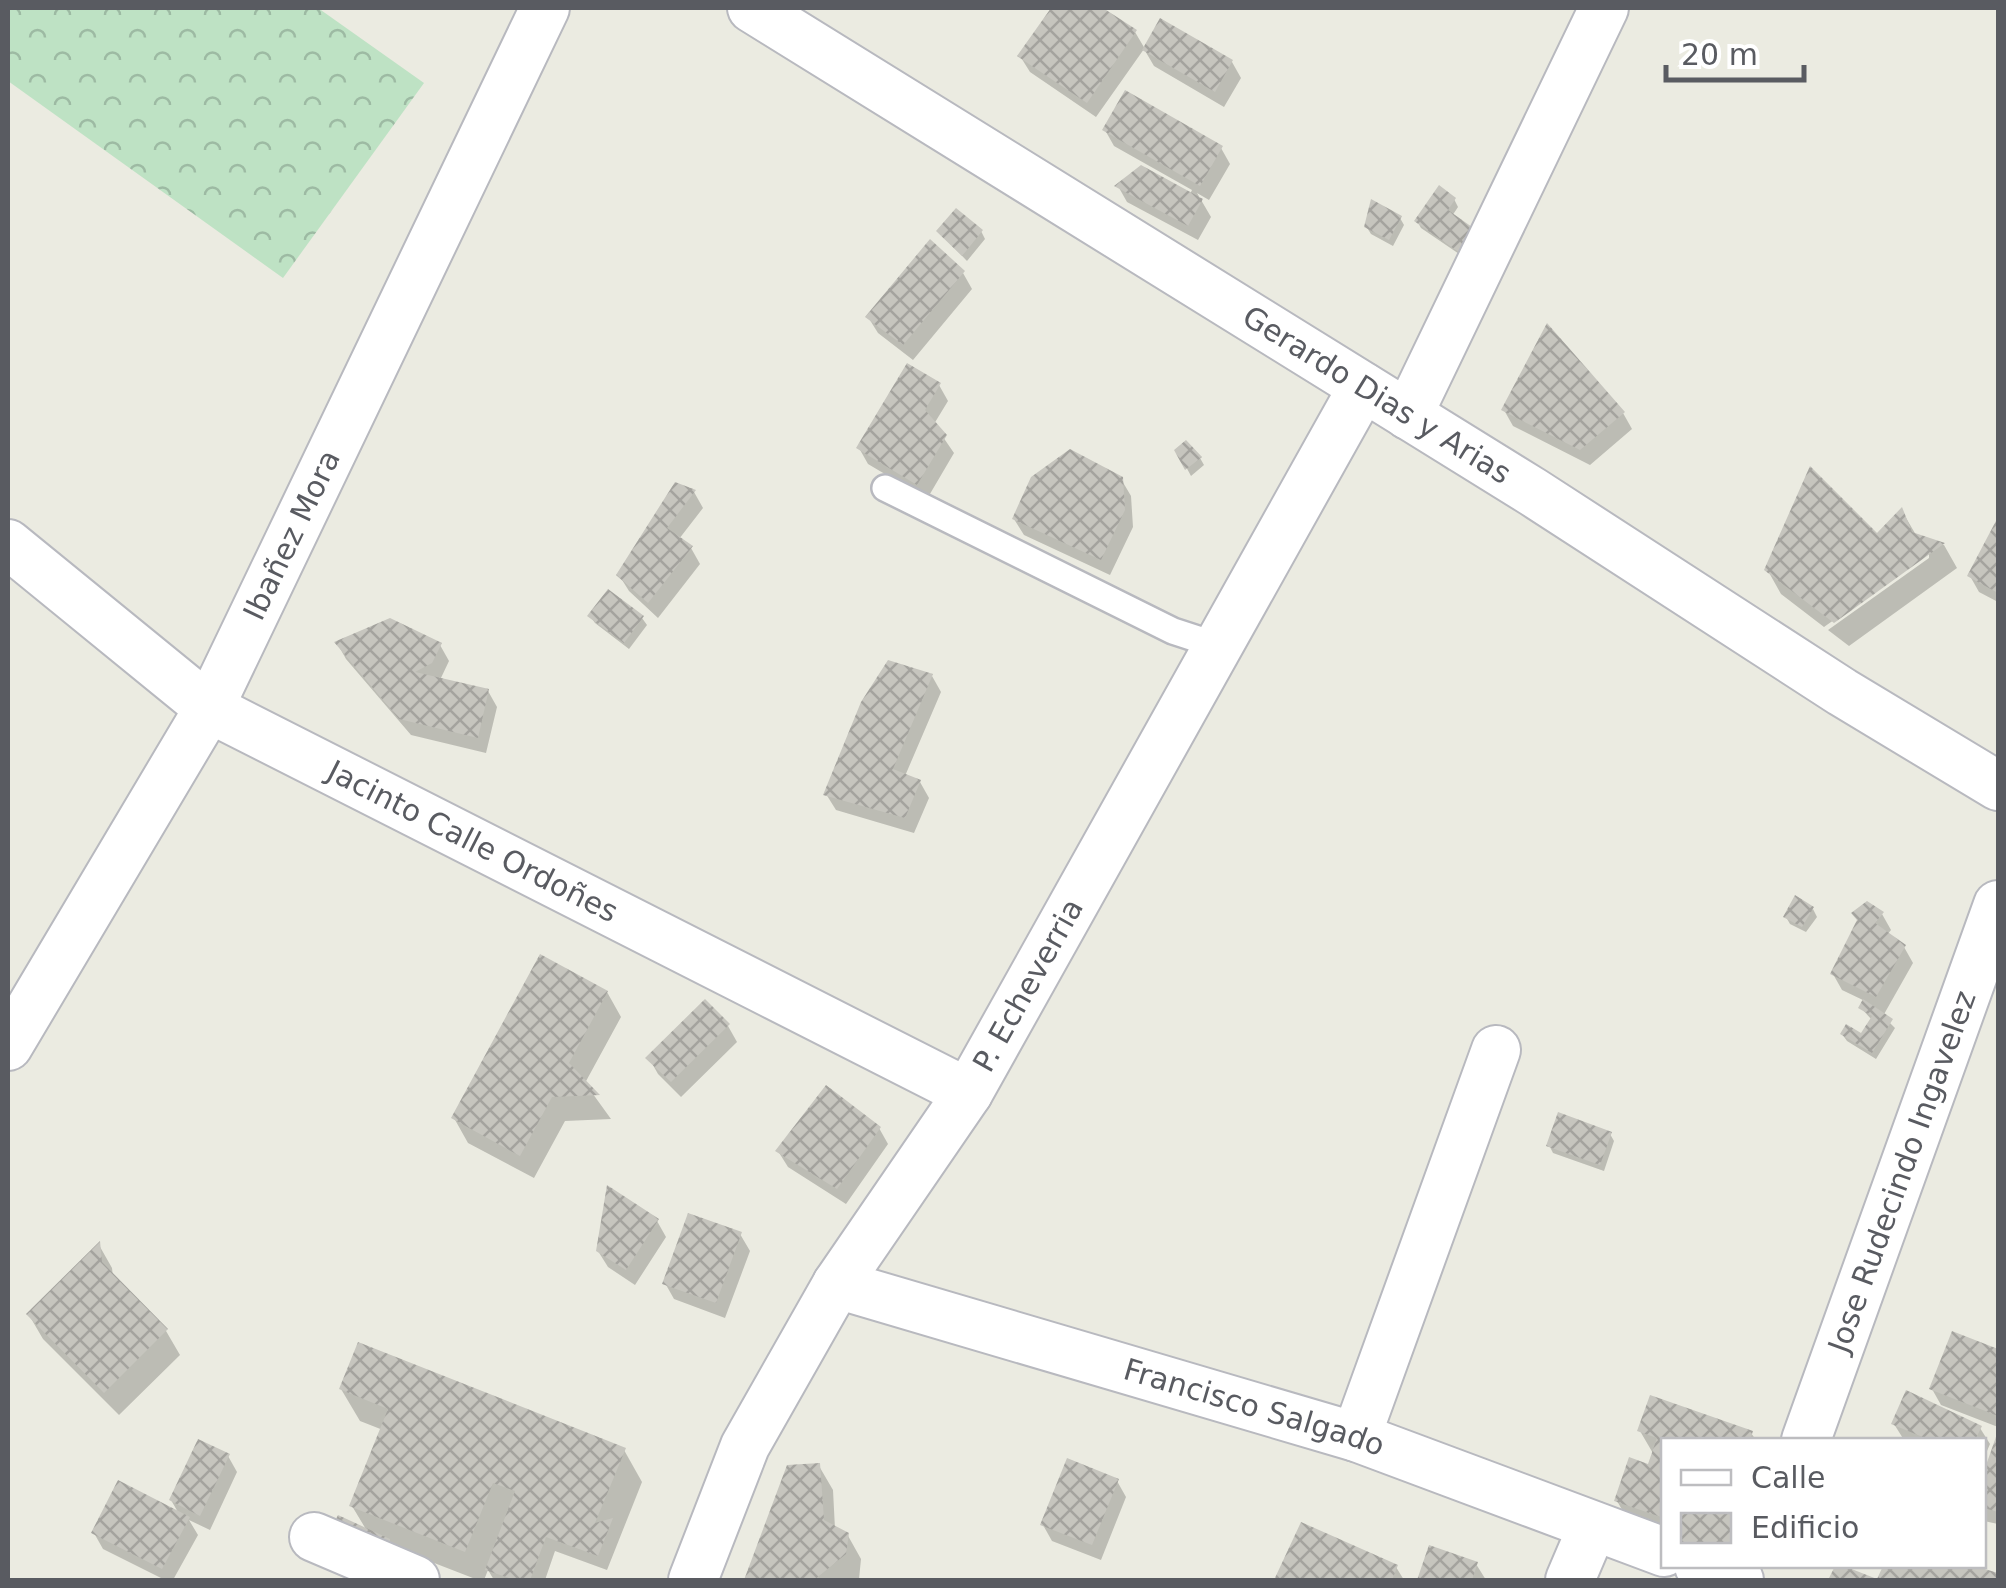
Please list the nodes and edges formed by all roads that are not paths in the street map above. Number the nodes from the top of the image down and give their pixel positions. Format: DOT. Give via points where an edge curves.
graph roads {
  1 [pos="545,8"];
  2 [pos="752,8"];
  3 [pos="1604,8"];
  4 [pos="1363,388"];
  5 [pos="1408,414"];
  6 [pos="885,488"];
  7 [pos="8,544"];
  8 [pos="1219,646"];
  9 [pos="209,708"];
  10 [pos="1998,786"];
  11 [pos="1998,905"];
  12 [pos="8,1046"];
  13 [pos="1496,1050"];
  14 [pos="968,1093"];
  15 [pos="836,1284"];
  16 [pos="1356,1437"];
  17 [pos="1807,1438"];
  18 [pos="1593,1526"];
  19 [pos="314,1537"];
  20 [pos="1661,1551"];
  21 [pos="1705,1568"];
  22 [pos="415,1580"];
  23 [pos="693,1580"];
  24 [pos="1570,1580"];
  25 [pos="1739,1580"];
  1 -- 9 [label="street, Ibañez Mora"];
  2 -- 4 [label="street, Gerardo Dias y Arias"];
  3 -- 5 [label="street"];
  4 -- 5 [label="street, Gerardo Dias y Arias"];
  4 -- 8 [label="street, P. Echeverria"];
  5 -- 10 [label="street, Gerardo Dias y Arias"];
  6 -- 8 [label="lane" via="1173,631"];
  7 -- 9 [label="street, Jacinto Calle Ordoñes"];
  8 -- 14 [label="street, P. Echeverria"];
  9 -- 12 [label="street, Ibañez Mora"];
  9 -- 14 [label="street, Jacinto Calle Ordoñes"];
  11 -- 17 [label="street, Jose Rudecindo Ingavelez"];
  13 -- 16 [label="street"];
  14 -- 15 [label="street, P. Echeverria"];
  15 -- 16 [label="street, Francisco Salgado"];
  15 -- 23 [label="street, P. Echeverria" via="745,1446"];
  16 -- 18 [label="street, Francisco Salgado"];
  18 -- 20 [label="street, Francisco Salgado"];
  18 -- 24 [label="street"];
  19 -- 22 [label="street"];
  21 -- 25 [label="street"];
}
